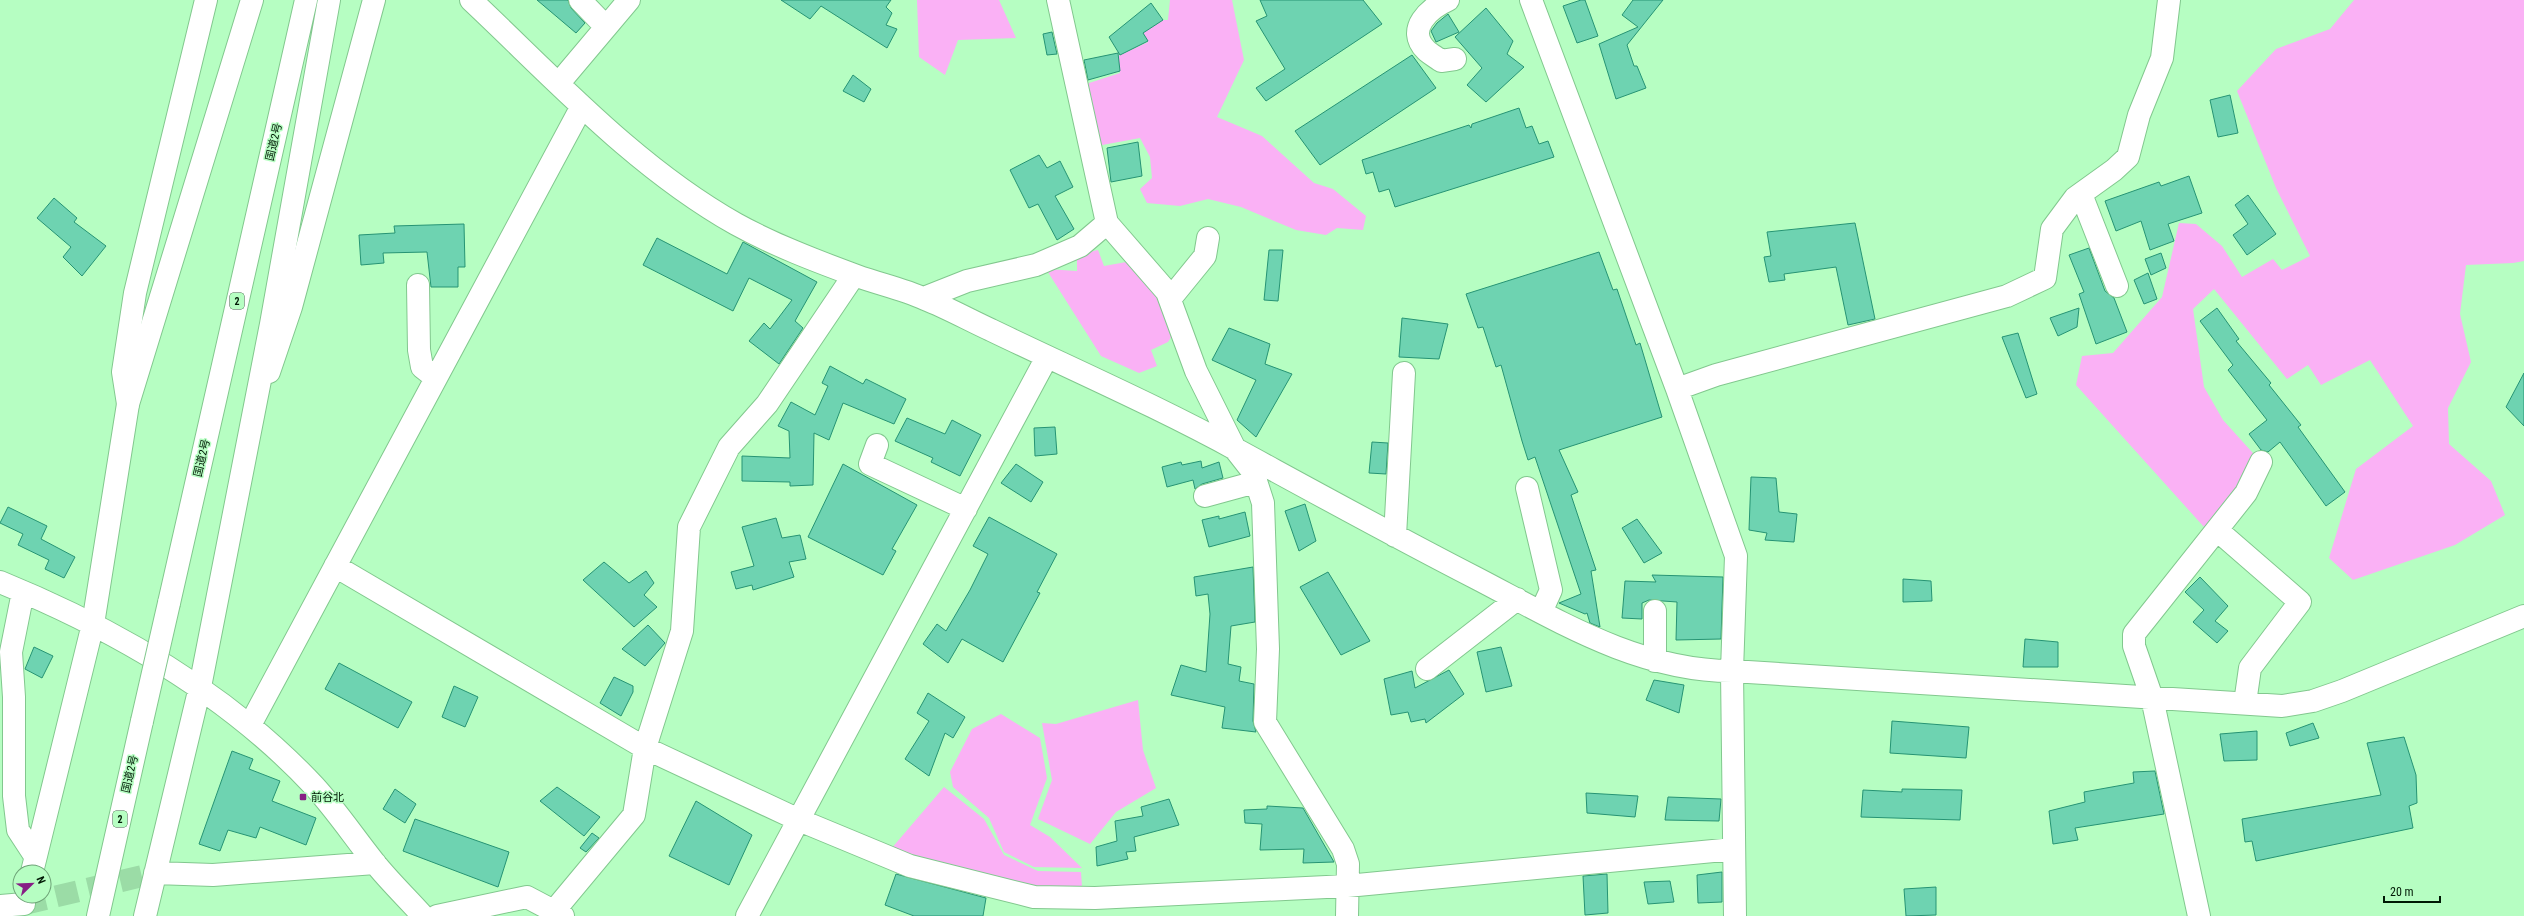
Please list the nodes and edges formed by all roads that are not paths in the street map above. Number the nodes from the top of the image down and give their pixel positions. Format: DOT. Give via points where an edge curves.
graph roads {
  1 [pos="206,0"];
  2 [pos="252,0"];
  3 [pos="306,0"];
  4 [pos="329,0"];
  5 [pos="374,0"];
  6 [pos="471,0"];
  7 [pos="580,0"];
  8 [pos="629,0"];
  9 [pos="1058,0"];
  10 [pos="1448,0"];
  11 [pos="1531,0"];
  12 [pos="2168,0"];
  13 [pos="606,27"];
  14 [pos="1455,59"];
  15 [pos="559,83"];
  16 [pos="581,108"];
  17 [pos="2081,194"];
  18 [pos="1107,223"];
  19 [pos="1208,238"];
  20 [pos="854,275"];
  21 [pos="418,285"];
  22 [pos="2117,286"];
  23 [pos="924,298"];
  24 [pos="1170,299"];
  25 [pos="1047,357"];
  26 [pos="1404,373"];
  27 [pos="436,378"];
  28 [pos="1678,389"];
  29 [pos="128,404"];
  30 [pos="251,423"];
  31 [pos="877,445"];
  32 [pos="1235,449"];
  33 [pos="2261,462"];
  34 [pos="1256,482"];
  35 [pos="1527,488"];
  36 [pos="1205,496"];
  37 [pos="966,510"];
  38 [pos="2217,530"];
  39 [pos="1395,536"];
  40 [pos="335,566"];
  41 [pos="0,582"];
  42 [pos="24,592"];
  43 [pos="1517,600"];
  44 [pos="1655,611"];
  45 [pos="1541,612"];
  46 [pos="2524,616"];
  47 [pos="93,624"];
  48 [pos="1655,661"];
  49 [pos="1427,669"];
  50 [pos="1732,671"];
  51 [pos="200,687"];
  52 [pos="2152,698"];
  53 [pos="2245,704"];
  54 [pos="250,725"];
  55 [pos="645,748"];
  56 [pos="799,820"];
  57 [pos="1734,849"];
  58 [pos="34,864"];
  59 [pos="375,864"];
  60 [pos="155,873"];
  61 [pos="1347,886"];
  62 [pos="24,905"];
  63 [pos="0,906"];
  64 [pos="1095,907"];
  65 [pos="558,914"];
  66 [pos="98,916"];
  67 [pos="145,916"];
  68 [pos="423,916"];
  69 [pos="437,916"];
  70 [pos="747,916"];
  71 [pos="1347,916"];
  72 [pos="1735,916"];
  73 [pos="2199,916"];
  1 -- 29 [label="main road" via="135,294 123,372"];
  2 -- 29 [label="main road"];
  3 -- 66 [label="main road, 国道2号 / 2, bridge"];
  4 -- 30 [label="main road"];
  5 -- 30 [label="main road" via="291,307"];
  6 -- 15 [label="main road"];
  7 -- 13 [label="main road"];
  8 -- 13 [label="main road"];
  9 -- 18 [label="main road"];
  10 -- 14 [label="main road" via="1434,6 1421,19 1418,36 1425,49 1441,61"];
  11 -- 28 [label="main road"];
  12 -- 17 [label="main road" via="2162,58 2139,115 2128,157"];
  13 -- 15 [label="main road"];
  15 -- 16 [label="main road"];
  16 -- 20 [label="main road" via="681,189 736,224"];
  16 -- 27 [label="main road"];
  17 -- 22 [label="main road"];
  17 -- 28 [label="main road" via="2075,198 2052,229 2045,278 2008,296 1716,375"];
  18 -- 23 [label="main road" via="1080,246 1044,262 967,281"];
  18 -- 24 [label="main road" via="1167,292"];
  19 -- 24 [label="main road" via="1205,256"];
  20 -- 23 [label="main road"];
  20 -- 55 [label="main road" via="767,404 728,447 689,527 682,631"];
  21 -- 27 [label="main road" via="418,350 422,367"];
  23 -- 25 [label="main road"];
  24 -- 32 [label="main road" via="1196,371"];
  25 -- 32 [label="main road"];
  25 -- 37 [label="main road"];
  26 -- 39 [label="main road"];
  27 -- 40 [label="main road"];
  28 -- 50 [label="main road" via="1736,556"];
  29 -- 47 [label="main road"];
  30 -- 51 [label="main road"];
  31 -- 37 [label="main road" via="870,464"];
  32 -- 34 [label="main road" via="1253,472"];
  32 -- 39 [label="main road"];
  33 -- 38 [label="main road" via="2246,493"];
  34 -- 36 [label="main road"];
  34 -- 61 [label="main road" via="1263,503 1268,649 1265,722 1343,849 1348,864"];
  35 -- 45 [label="main road" via="1551,590"];
  37 -- 56 [label="main road"];
  38 -- 52 [label="main road" via="2134,634 2134,646"];
  38 -- 53 [label="main road" via="2300,602 2250,668"];
  39 -- 43 [label="main road"];
  40 -- 54 [label="main road"];
  40 -- 55 [label="main road"];
  41 -- 42 [label="main road"];
  42 -- 47 [label="main road"];
  42 -- 58 [label="main road" via="11,652 14,697 14,796 18,830"];
  43 -- 45 [label="main road"];
  43 -- 49 [label="main road"];
  44 -- 48 [label="main road"];
  45 -- 48 [label="main road" via="1634,656"];
  46 -- 53 [label="main road" via="2313,701 2282,706"];
  47 -- 51 [label="main road"];
  47 -- 58 [label="main road"];
  48 -- 50 [label="main road" via="1700,671"];
  50 -- 52 [label="main road"];
  50 -- 57 [label="main road"];
  51 -- 54 [label="main road"];
  51 -- 60 [label="main road"];
  52 -- 53 [label="main road"];
  52 -- 73 [label="main road"];
  54 -- 59 [label="main road" via="315,787"];
  55 -- 56 [label="main road"];
  55 -- 65 [label="main road" via="634,815"];
  56 -- 64 [label="main road" via="910,866 1034,897"];
  56 -- 70 [label="main road"];
  57 -- 61 [label="main road"];
  57 -- 72 [label="main road"];
  59 -- 60 [label="main road" via="213,876"];
  59 -- 68 [label="main road"];
  60 -- 67 [label="main road"];
  61 -- 64 [label="main road"];
  61 -- 71 [label="main road"];
  62 -- 63 [label="main road"];
  65 -- 69 [label="main road" via="527,897"];
}
